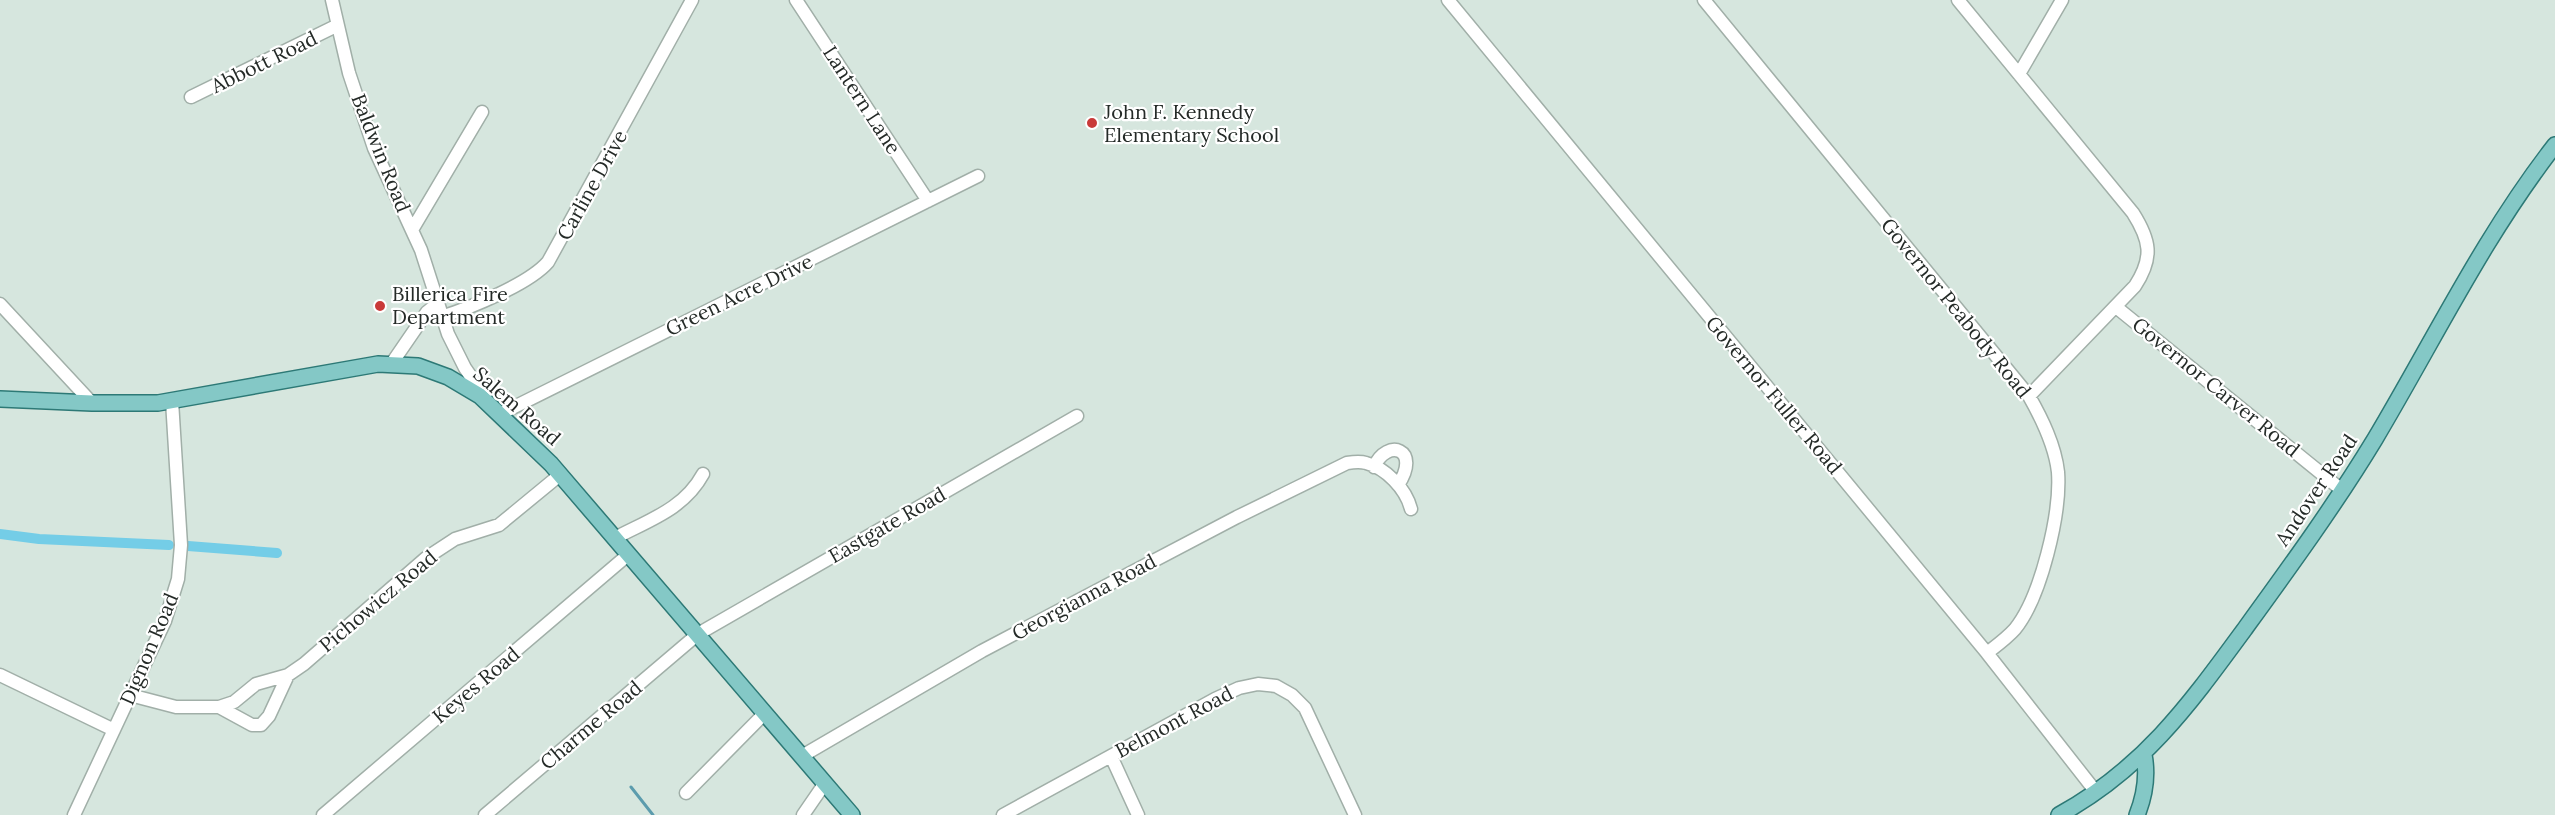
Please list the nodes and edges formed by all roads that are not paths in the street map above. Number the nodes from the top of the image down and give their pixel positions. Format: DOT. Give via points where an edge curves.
graph roads {
  1 [pos="332,0"];
  2 [pos="692,0"];
  3 [pos="796,0"];
  4 [pos="1448,0"];
  5 [pos="1704,0"];
  6 [pos="1958,0"];
  7 [pos="2062,0"];
  8 [pos="336,26"];
  9 [pos="2019,74"];
  10 [pos="191,98"];
  11 [pos="482,112"];
  12 [pos="2555,145"];
  13 [pos="978,176"];
  14 [pos="928,201"];
  15 [pos="412,230"];
  16 [pos="0,304"];
  17 [pos="437,304"];
  18 [pos="2116,306"];
  19 [pos="441,317"];
  20 [pos="392,363"];
  21 [pos="2029,396"];
  22 [pos="0,399"];
  23 [pos="172,401"];
  24 [pos="92,403"];
  25 [pos="498,412"];
  26 [pos="1077,416"];
  27 [pos="1374,467"];
  28 [pos="561,474"];
  29 [pos="703,474"];
  30 [pos="1398,484"];
  31 [pos="2343,490"];
  32 [pos="1410,509"];
  33 [pos="615,538"];
  34 [pos="629,554"];
  35 [pos="698,634"];
  36 [pos="1987,653"];
  37 [pos="0,675"];
  38 [pos="288,675"];
  39 [pos="130,695"];
  40 [pos="219,707"];
  41 [pos="765,713"];
  42 [pos="114,730"];
  43 [pos="2144,755"];
  44 [pos="802,756"];
  45 [pos="1111,756"];
  46 [pos="825,783"];
  47 [pos="2096,792"];
  48 [pos="686,793"];
  49 [pos="74,815"];
  50 [pos="323,815"];
  51 [pos="485,815"];
  52 [pos="803,815"];
  53 [pos="852,815"];
  54 [pos="1003,815"];
  55 [pos="1138,815"];
  56 [pos="1355,815"];
  57 [pos="2060,815"];
  58 [pos="2137,815"];
  1 -- 8 [label="street, Baldwin Road"];
  2 -- 19 [label="street, Carline Drive" via="548,262 513,286"];
  3 -- 14 [label="street, Lantern Lane"];
  4 -- 36 [label="street, Governor Fuller Road"];
  5 -- 21 [label="street, Governor Peabody Road"];
  6 -- 9 [label="street"];
  7 -- 9 [label="street"];
  8 -- 10 [label="street, Abbott Road"];
  8 -- 15 [label="street, Baldwin Road" via="374,148"];
  9 -- 18 [label="street" via="2142,228 2148,259 2144,272"];
  11 -- 15 [label="street"];
  12 -- 31 [label="main road, Andover Road" via="2483,250"];
  13 -- 14 [label="street, Green Acre Drive"];
  14 -- 25 [label="street, Green Acre Drive"];
  15 -- 17 [label="street, Baldwin Road"];
  16 -- 24 [label="street"];
  17 -- 19 [label="street, Baldwin Road"];
  17 -- 20 [label="street" via="426,313"];
  18 -- 21 [label="street"];
  18 -- 31 [label="street, Governor Carver Road"];
  19 -- 25 [label="street, Baldwin Road" via="465,368"];
  20 -- 23 [label="main road, Salem Road"];
  20 -- 25 [label="main road, Salem Road" via="418,366 448,377 470,388"];
  21 -- 36 [label="street, Governor Peabody Road" via="2055,456 2057,495 2042,572 2032,599 2014,630"];
  22 -- 24 [label="main road, Salem Road"];
  23 -- 24 [label="main road, Salem Road"];
  23 -- 39 [label="street, Dignon Road" via="180,563 165,621"];
  25 -- 28 [label="main road, Salem Road"];
  26 -- 35 [label="street, Eastgate Road"];
  27 -- 30 [label="street, Georgianna Road"];
  27 -- 30 [label="street" via="1384,452 1401,452 1408,465"];
  27 -- 44 [label="street, Georgianna Road" via="1347,463 1326,473 982,651"];
  28 -- 33 [label="main road, Salem Road"];
  28 -- 38 [label="street, Pichowicz Road" via="499,525 455,539 426,558"];
  29 -- 33 [label="street" via="692,493 678,505"];
  30 -- 32 [label="street, Georgianna Road"];
  31 -- 43 [label="main road, Andover Road" via="2201,688"];
  33 -- 34 [label="main road, Salem Road"];
  34 -- 35 [label="main road, Salem Road"];
  34 -- 50 [label="street, Keyes Road"];
  35 -- 41 [label="main road, Salem Road"];
  35 -- 51 [label="street, Charme Road"];
  36 -- 47 [label="street, Governor Fuller Road"];
  37 -- 42 [label="street"];
  38 -- 40 [label="street, Pichowicz Road" via="256,684 234,702"];
  38 -- 40 [label="street, Pichowicz Road" via="269,716 261,724 252,725"];
  39 -- 40 [label="street, Pichowicz Road" via="170,706"];
  39 -- 42 [label="street, Dignon Road"];
  41 -- 44 [label="main road, Salem Road"];
  41 -- 48 [label="street"];
  42 -- 49 [label="street, Dignon Road"];
  43 -- 47 [label="main road, Andover Road"];
  43 -- 58 [label="main road" via="2146,788"];
  44 -- 46 [label="main road, Salem Road"];
  45 -- 54 [label="street, Belmont Road"];
  45 -- 55 [label="street"];
  45 -- 56 [label="street, Belmont Road" via="1228,692 1258,684 1276,686 1305,708"];
  46 -- 52 [label="street"];
  46 -- 53 [label="main road, Salem Road"];
  47 -- 57 [label="main road, Andover Road"];
}
